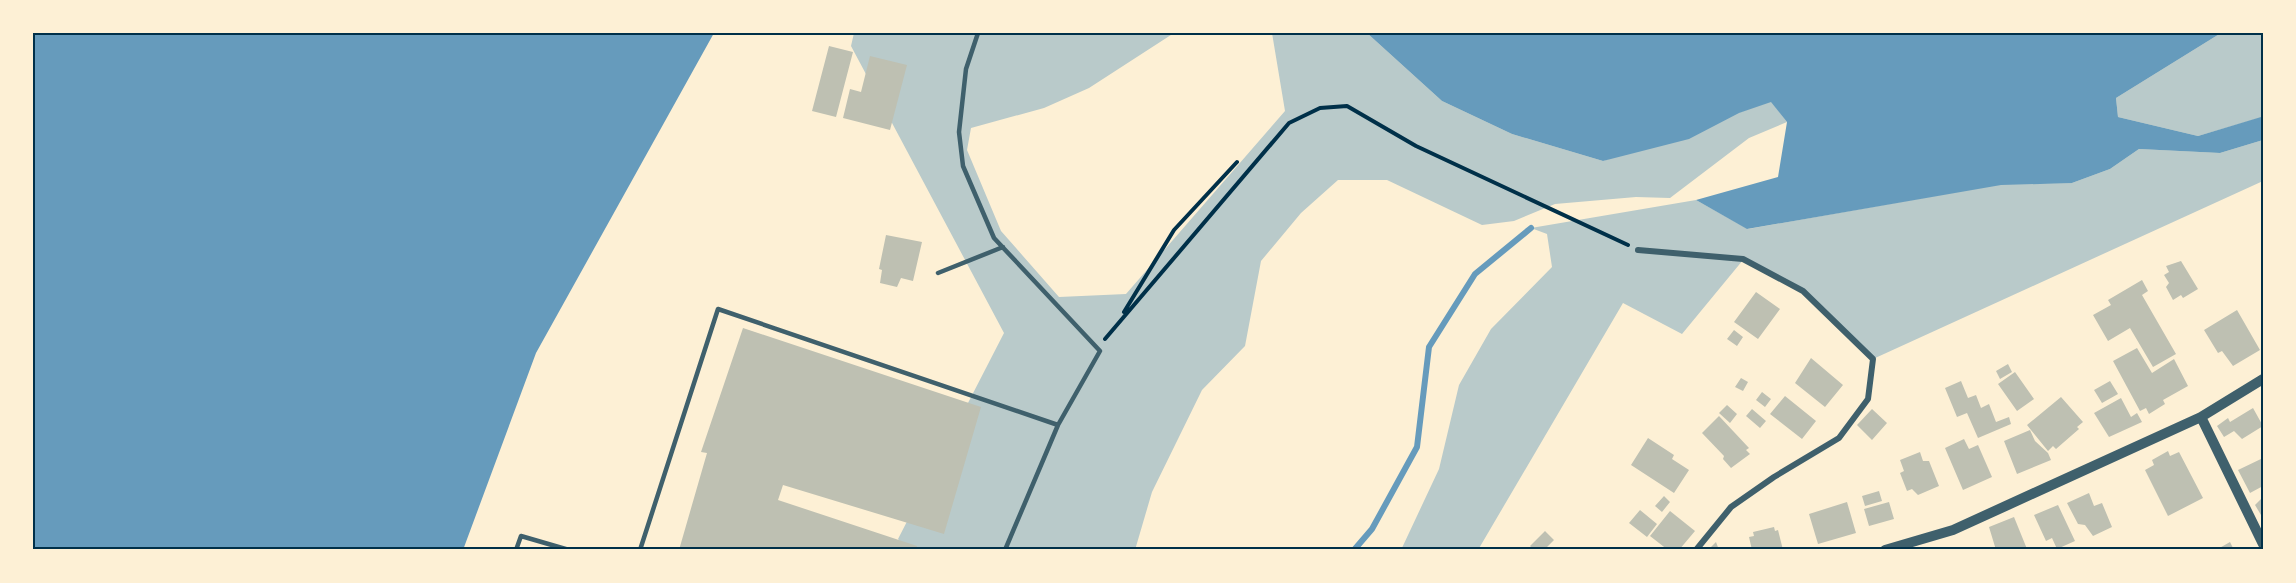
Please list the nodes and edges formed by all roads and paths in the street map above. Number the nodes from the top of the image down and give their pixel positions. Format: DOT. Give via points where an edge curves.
graph roads {
  1 [pos="978,33"];
  2 [pos="1237,162"];
  3 [pos="1612,238"];
  4 [pos="1003,247"];
  5 [pos="1638,250"];
  6 [pos="938,273"];
  7 [pos="1116,326"];
  8 [pos="1098,350"];
  9 [pos="2263,379"];
  10 [pos="2201,417"];
  11 [pos="1058,425"];
  12 [pos="2263,544"];
  13 [pos="516,550"];
  14 [pos="569,550"];
  15 [pos="640,550"];
  16 [pos="1005,550"];
  17 [pos="1696,550"];
  18 [pos="1885,550"];
  1 -- 4 [label="lane" via="966,69 959,132 963,166 994,238"];
  2 -- 7 [label="path" via="1174,230"];
  3 -- 7 [label="path" via="1416,146 1347,106 1320,108 1288,123"];
  4 -- 6 [label="lane"];
  4 -- 8 [label="lane"];
  5 -- 17 [label="street" via="1743,259 1803,291 1873,359 1868,399 1839,438 1731,507"];
  7 -- 8 [label="path"];
  8 -- 11 [label="lane"];
  9 -- 10 [label="street"];
  10 -- 12 [label="street"];
  10 -- 18 [label="street" via="1953,530"];
  11 -- 15 [label="lane" via="718,309"];
  11 -- 16 [label="lane"];
  13 -- 14 [label="lane" via="521,536"];
}
